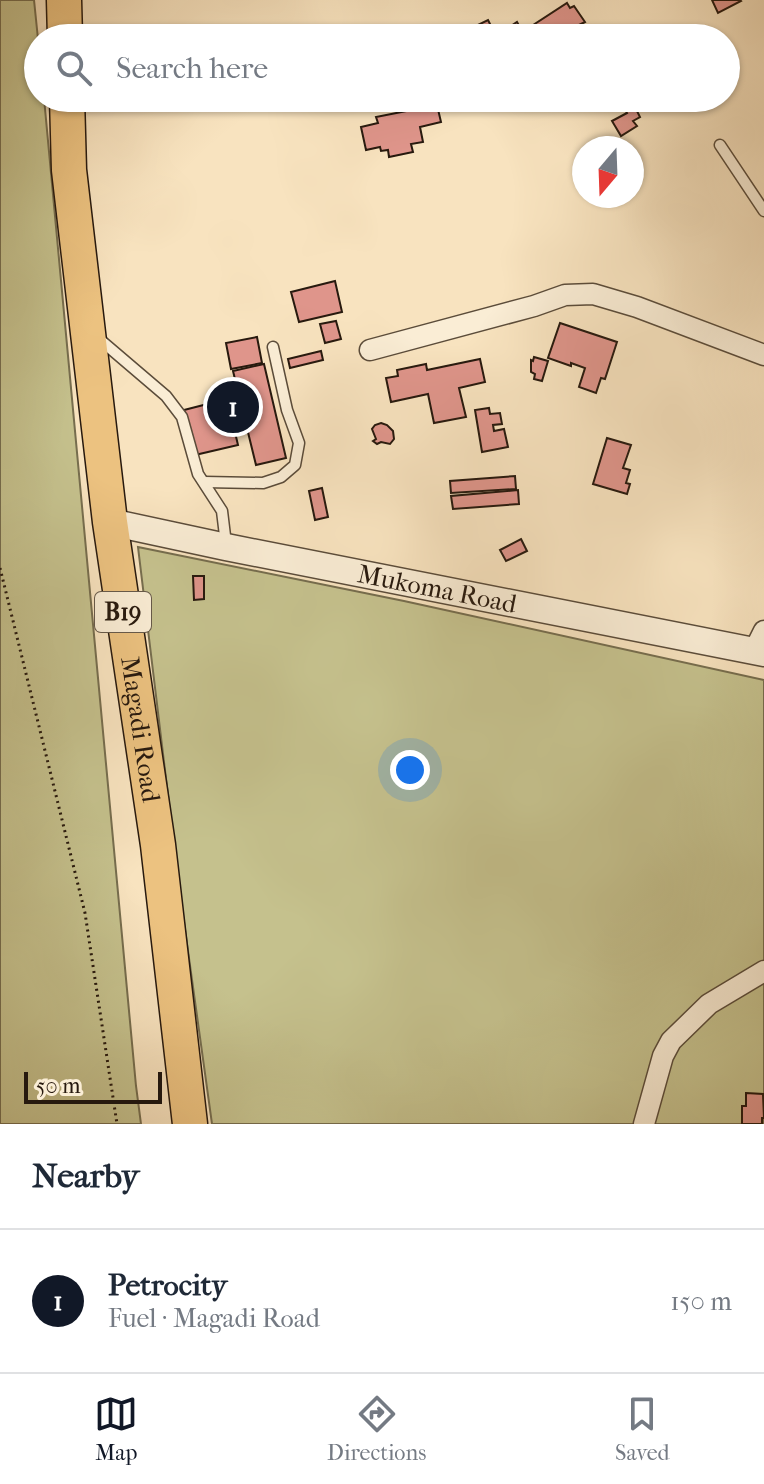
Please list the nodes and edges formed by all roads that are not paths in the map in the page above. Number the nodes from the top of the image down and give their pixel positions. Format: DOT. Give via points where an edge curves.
graph roads {
  1 [pos="64,0"];
  2 [pos="65,24"];
  3 [pos="67,112"];
  4 [pos="720,145"];
  5 [pos="764,211"];
  6 [pos="87,329"];
  7 [pos="273,347"];
  8 [pos="370,350"];
  9 [pos="764,355"];
  10 [pos="204,482"];
  11 [pos="110,522"];
  12 [pos="226,547"];
  13 [pos="761,645"];
  14 [pos="764,971"];
  15 [pos="190,1124"];
  16 [pos="644,1124"];
  1 -- 2 [label="highway"];
  3 -- 6 [label="highway, Magadi Road / B19"];
  4 -- 5 [label="lane"];
  6 -- 10 [label="lane" via="166,396 182,417"];
  6 -- 11 [label="highway, Magadi Road / B19"];
  7 -- 10 [label="lane" via="299,443 295,465 263,483"];
  8 -- 9 [label="street" via="565,295 593,294"];
  10 -- 12 [label="lane" via="222,511"];
  11 -- 12 [label="street, Mukoma Road"];
  11 -- 15 [label="highway, Magadi Road / B19" via="158,845"];
  12 -- 13 [label="street, Mukoma Road"];
  14 -- 16 [label="street" via="709,1004 671,1041"];
}
